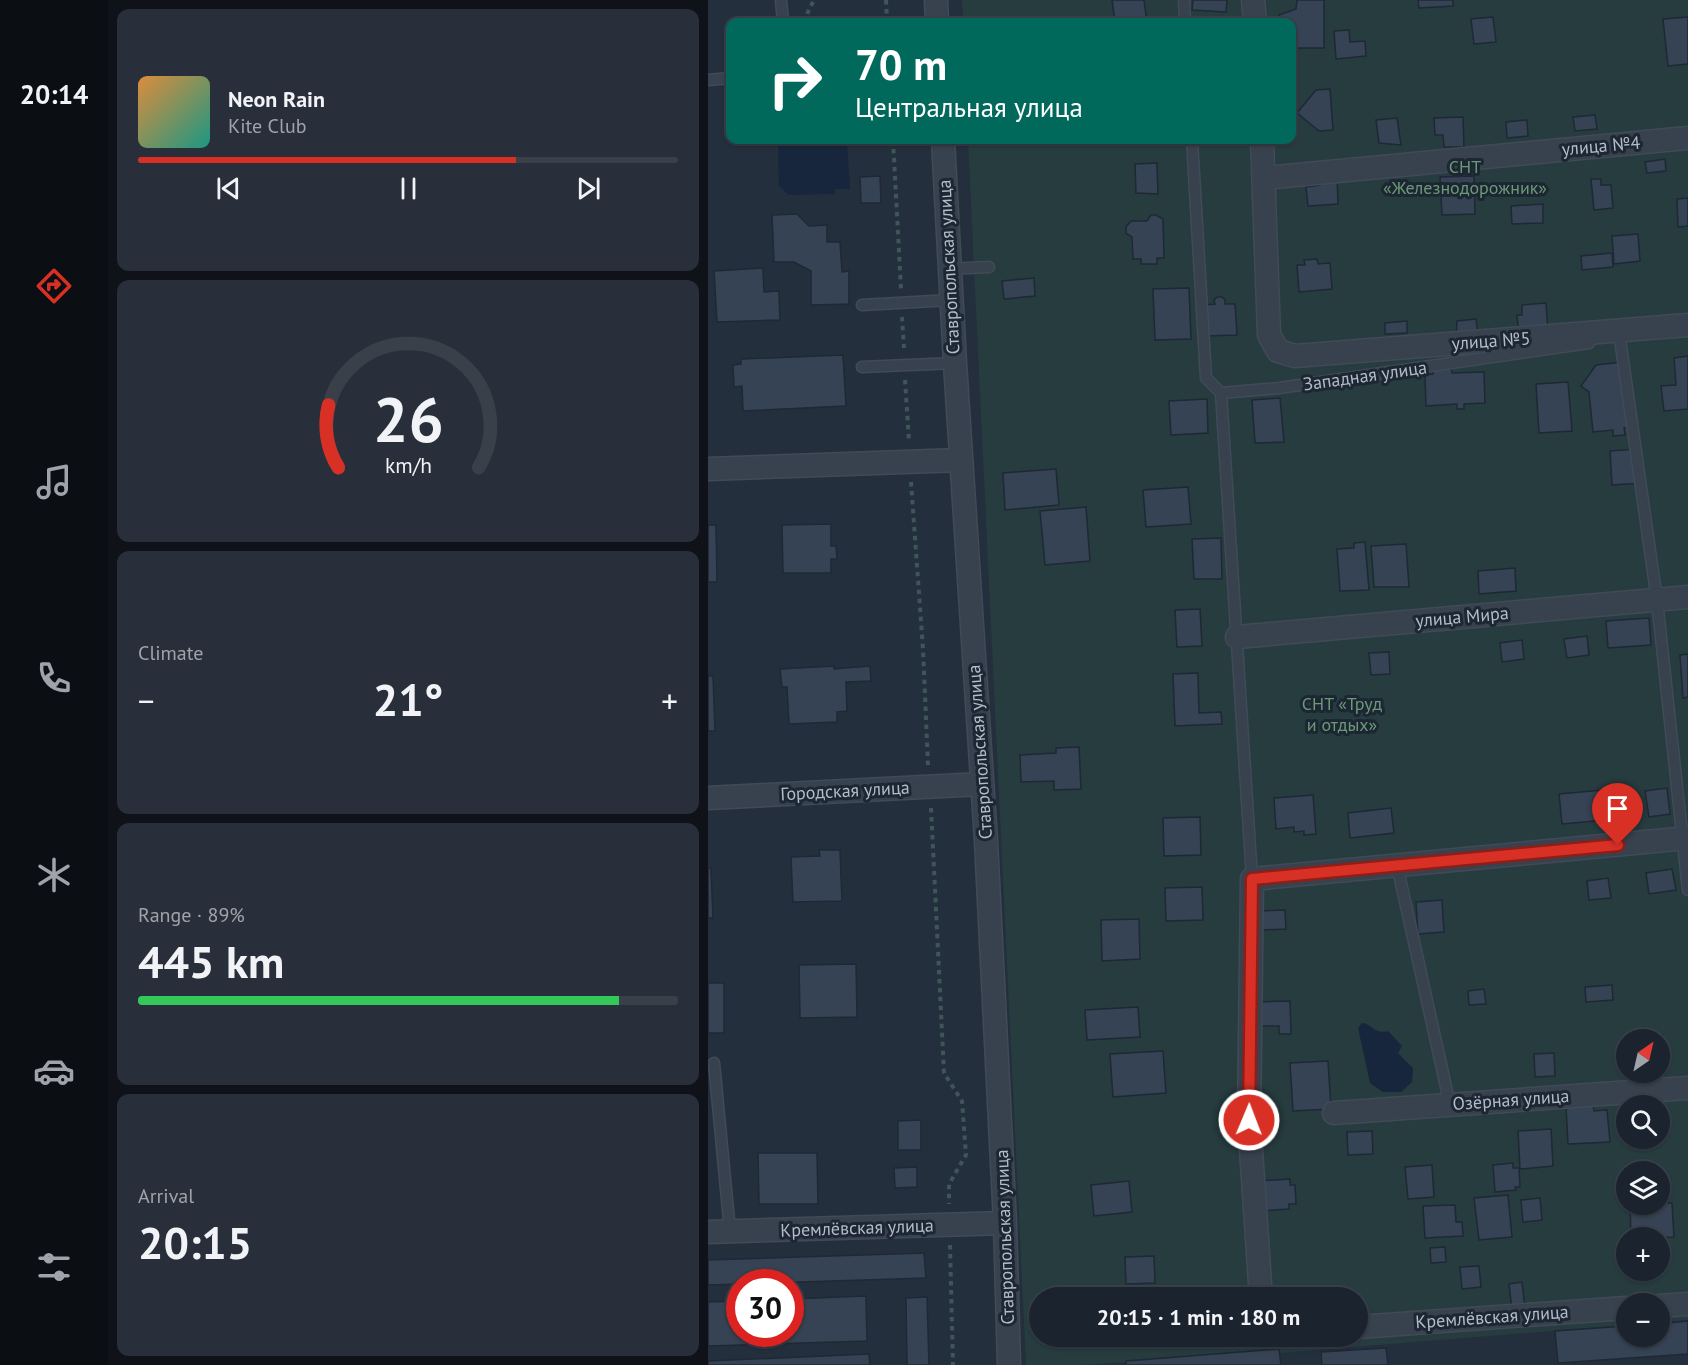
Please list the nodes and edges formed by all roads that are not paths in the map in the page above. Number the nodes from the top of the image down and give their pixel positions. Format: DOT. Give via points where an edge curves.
graph roads {
  1 [pos="781,0"];
  2 [pos="936,0"];
  3 [pos="1184,0"];
  4 [pos="1253,0"];
  5 [pos="783,18"];
  6 [pos="937,18"];
  7 [pos="1185,18"];
  8 [pos="1254,18"];
  9 [pos="726,78"];
  10 [pos="708,80"];
  11 [pos="1688,138"];
  12 [pos="943,144"];
  13 [pos="1192,144"];
  14 [pos="1262,144"];
  15 [pos="1264,178"];
  16 [pos="989,267"];
  17 [pos="949,269"];
  18 [pos="951,300"];
  19 [pos="862,305"];
  20 [pos="1688,325"];
  21 [pos="1688,335"];
  22 [pos="1620,339"];
  23 [pos="954,363"];
  24 [pos="862,367"];
  25 [pos="1221,393"];
  26 [pos="961,460"];
  27 [pos="708,469"];
  28 [pos="1688,597"];
  29 [pos="1657,600"];
  30 [pos="1237,637"];
  31 [pos="982,784"];
  32 [pos="708,798"];
  33 [pos="1686,839"];
  34 [pos="1397,865"];
  35 [pos="1252,879"];
  36 [pos="1688,890"];
  37 [pos="714,1062"];
  38 [pos="1688,1088"];
  39 [pos="1450,1105"];
  40 [pos="1334,1113"];
  41 [pos="1005,1223"];
  42 [pos="719,1232"];
  43 [pos="1259,1287"];
  44 [pos="1688,1304"];
  45 [pos="1670,1305"];
  46 [pos="1616,1309"];
  47 [pos="1368,1326"];
  48 [pos="1009,1365"];
  1 -- 5 [label="lane"];
  2 -- 6 [label="street"];
  3 -- 7 [label="lane"];
  4 -- 8 [label="street"];
  9 -- 10 [label="lane"];
  11 -- 15 [label="street, улица №4"];
  12 -- 17 [label="street, Ставропольская улица"];
  13 -- 25 [label="lane" via="1206,378"];
  14 -- 15 [label="street"];
  15 -- 20 [label="street, улица №5" via="1269,336 1278,351 1295,356"];
  16 -- 17 [label="lane"];
  17 -- 18 [label="street, Ставропольская улица"];
  18 -- 19 [label="lane"];
  18 -- 23 [label="street, Ставропольская улица"];
  21 -- 22 [label="lane, Западная улица"];
  22 -- 25 [label="lane, Западная улица"];
  22 -- 29 [label="lane"];
  23 -- 24 [label="lane"];
  23 -- 26 [label="street, Ставропольская улица"];
  25 -- 30 [label="lane"];
  26 -- 27 [label="street"];
  26 -- 31 [label="street, Ставропольская улица"];
  28 -- 29 [label="street, улица Мира"];
  29 -- 30 [label="street, улица Мира"];
  29 -- 33 [label="lane"];
  30 -- 35 [label="lane"];
  31 -- 32 [label="street, Городская улица"];
  31 -- 41 [label="street, Ставропольская улица"];
  33 -- 34 [label="street"];
  33 -- 36 [label="lane"];
  34 -- 35 [label="street"];
  34 -- 39 [label="lane"];
  35 -- 43 [label="street" via="1249,1120"];
  37 -- 42 [label="lane"];
  38 -- 39 [label="street, Озёрная улица"];
  39 -- 40 [label="street, Озёрная улица"];
  41 -- 42 [label="street, Кремлёвская улица"];
  41 -- 48 [label="street, Ставропольская улица"];
  44 -- 45 [label="street"];
  46 -- 47 [label="street, Кремлёвская улица"];
}
